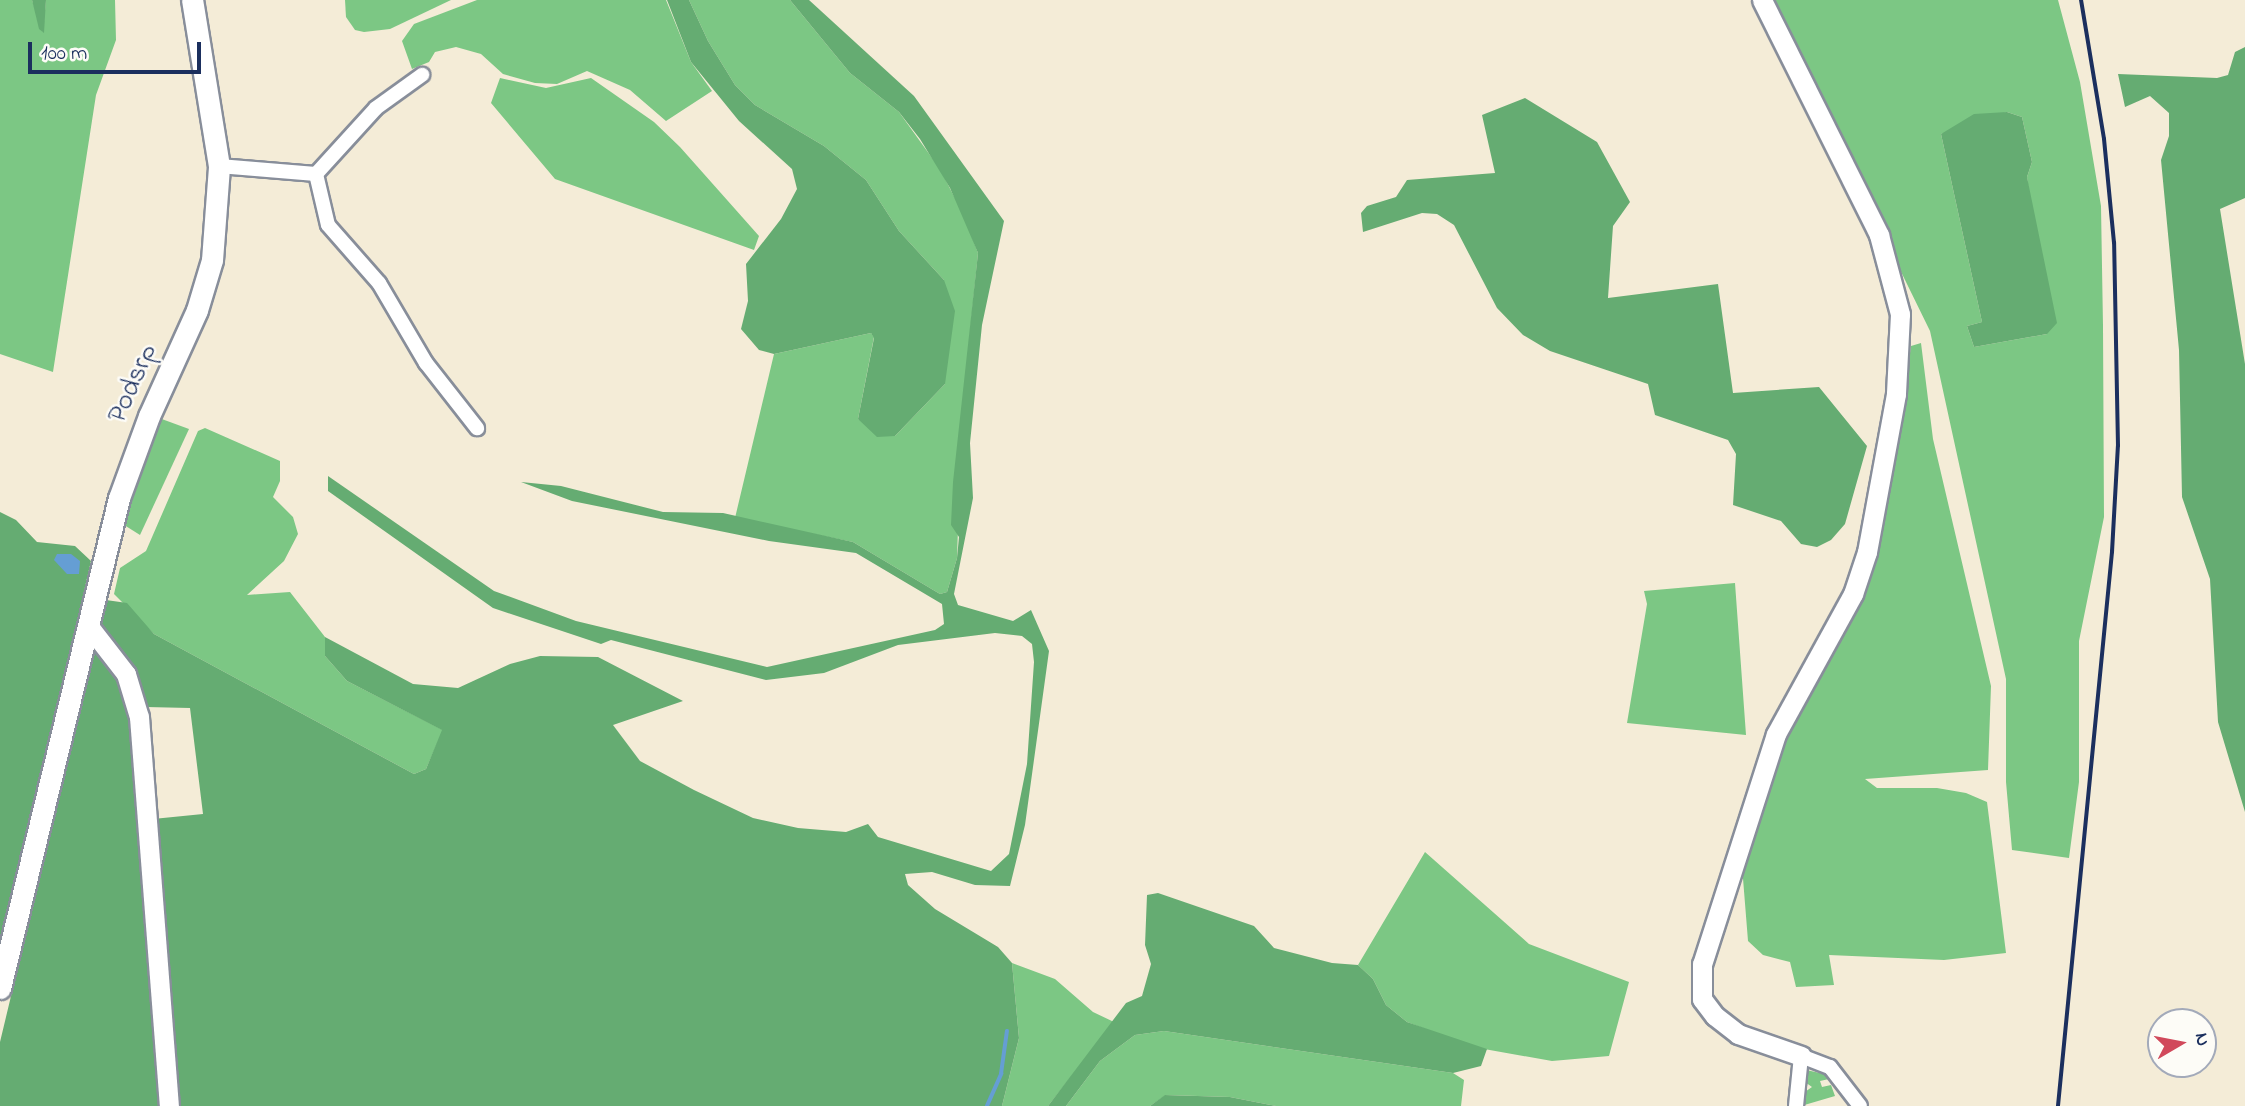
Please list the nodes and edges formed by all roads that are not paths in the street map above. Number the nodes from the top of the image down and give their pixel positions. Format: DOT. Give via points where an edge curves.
graph roads {
  1 [pos="192,0"];
  2 [pos="1762,0"];
  3 [pos="422,75"];
  4 [pos="219,166"];
  5 [pos="316,174"];
  6 [pos="477,428"];
  7 [pos="88,625"];
  8 [pos="0,988"];
  9 [pos="1801,1056"];
  10 [pos="169,1106"];
  11 [pos="1797,1106"];
  12 [pos="1860,1106"];
  1 -- 4 [label="main road, Podsrp"];
  2 -- 9 [label="street" via="1879,235 1900,314 1896,394 1867,552 1853,594 1776,734 1702,964 1702,999 1715,1016 1738,1034"];
  3 -- 5 [label="street" via="376,108"];
  4 -- 5 [label="street"];
  4 -- 7 [label="main road, Podsrp" via="212,260 197,310 134,454"];
  5 -- 6 [label="street" via="328,225 379,284 426,363"];
  7 -- 8 [label="main road, Podsrp"];
  7 -- 10 [label="street" via="125,674 139,717"];
  9 -- 11 [label="street"];
  9 -- 12 [label="street" via="1830,1068"];
}
